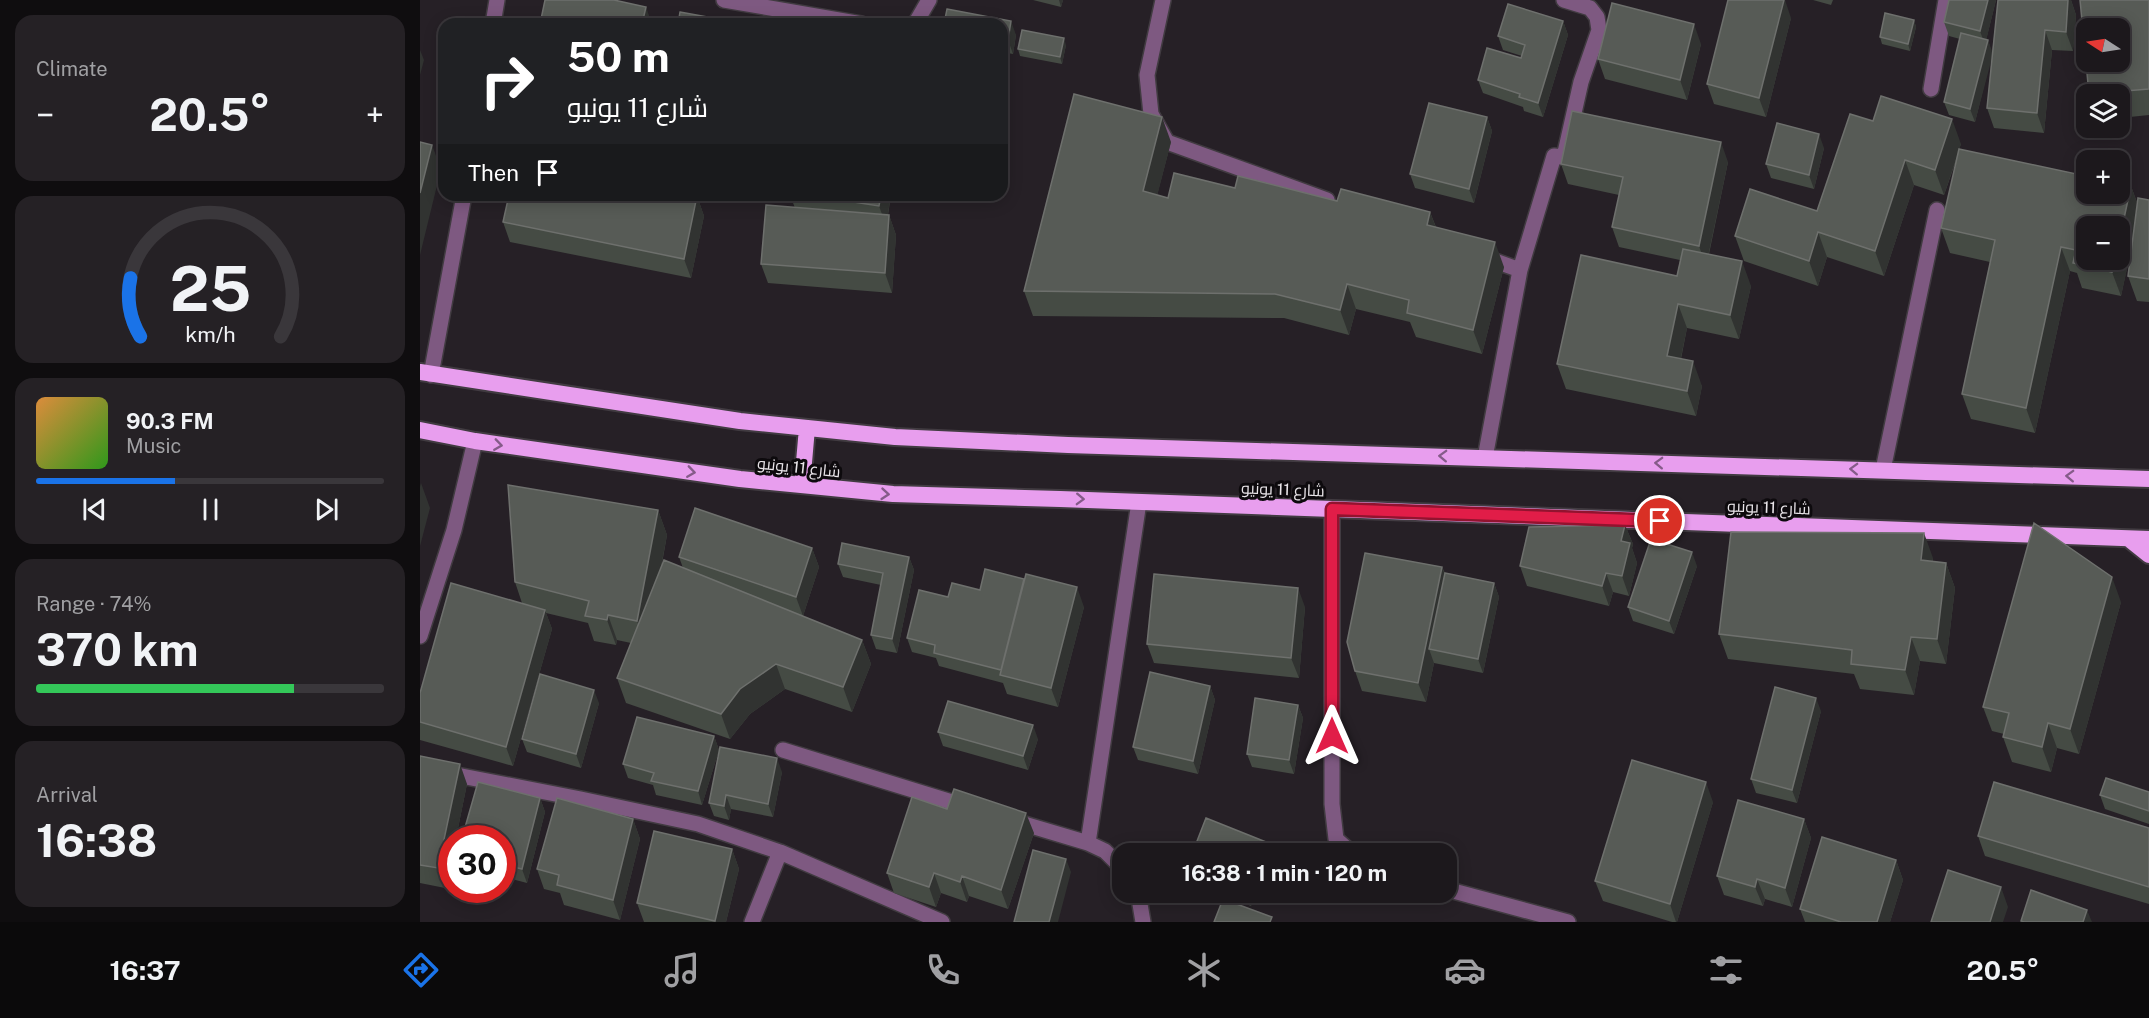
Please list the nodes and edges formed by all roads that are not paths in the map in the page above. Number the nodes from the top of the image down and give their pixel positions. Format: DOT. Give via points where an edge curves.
graph roads {
  1 [pos="496,0"];
  2 [pos="724,0"];
  3 [pos="929,0"];
  4 [pos="1163,0"];
  5 [pos="1564,0"];
  6 [pos="1946,0"];
  7 [pos="494,18"];
  8 [pos="828,18"];
  9 [pos="918,18"];
  10 [pos="1931,89"];
  11 [pos="463,201"];
  12 [pos="1343,206"];
  13 [pos="1937,210"];
  14 [pos="1465,250"];
  15 [pos="1520,270"];
  16 [pos="425,373"];
  17 [pos="807,428"];
  18 [pos="420,430"];
  19 [pos="475,441"];
  20 [pos="1485,458"];
  21 [pos="2149,465"];
  22 [pos="1883,470"];
  23 [pos="2111,477"];
  24 [pos="2149,479"];
  25 [pos="802,485"];
  26 [pos="1140,501"];
  27 [pos="1332,509"];
  28 [pos="2129,538"];
  29 [pos="2149,539"];
  30 [pos="2149,555"];
  31 [pos="420,636"];
  32 [pos="783,750"];
  33 [pos="420,768"];
  34 [pos="1088,843"];
  35 [pos="1341,843"];
  36 [pos="780,852"];
  37 [pos="1112,858"];
  38 [pos="1457,892"];
  39 [pos="1140,903"];
  40 [pos="752,922"];
  41 [pos="942,922"];
  42 [pos="1143,922"];
  43 [pos="1568,922"];
  1 -- 7 [label="street"];
  2 -- 8 [label="street"];
  3 -- 9 [label="street"];
  4 -- 12 [label="street" via="1146,75 1151,114 1167,142"];
  5 -- 15 [label="street" via="1590,8 1597,17 1599,30 1581,82 1564,157 1554,156"];
  6 -- 10 [label="street"];
  11 -- 16 [label="street"];
  13 -- 22 [label="street"];
  14 -- 15 [label="street"];
  15 -- 20 [label="street"];
  16 -- 17 [label="highway"];
  20 -- 17 [label="highway, one-way" via="895,437"];
  17 -- 25 [label="highway"];
  18 -- 19 [label="highway, شارع 11 يونيو"];
  19 -- 25 [label="highway, شارع 11 يونيو, one-way"];
  19 -- 31 [label="street" via="454,530"];
  22 -- 20 [label="highway, one-way"];
  21 -- 23 [label="highway"];
  23 -- 22 [label="highway, one-way"];
  23 -- 24 [label="highway"];
  25 -- 26 [label="highway, شارع 11 يونيو, one-way" via="893,494"];
  26 -- 27 [label="highway, شارع 11 يونيو"];
  26 -- 34 [label="street"];
  27 -- 28 [label="highway, شارع 11 يونيو"];
  27 -- 35 [label="street" via="1332,804 1336,839"];
  28 -- 29 [label="highway, شارع 11 يونيو"];
  28 -- 30 [label="highway"];
  32 -- 34 [label="street"];
  33 -- 36 [label="street" via="698,824"];
  34 -- 37 [label="street"];
  36 -- 40 [label="street"];
  36 -- 41 [label="street"];
  38 -- 43 [label="street"];
  39 -- 42 [label="street"];
}
